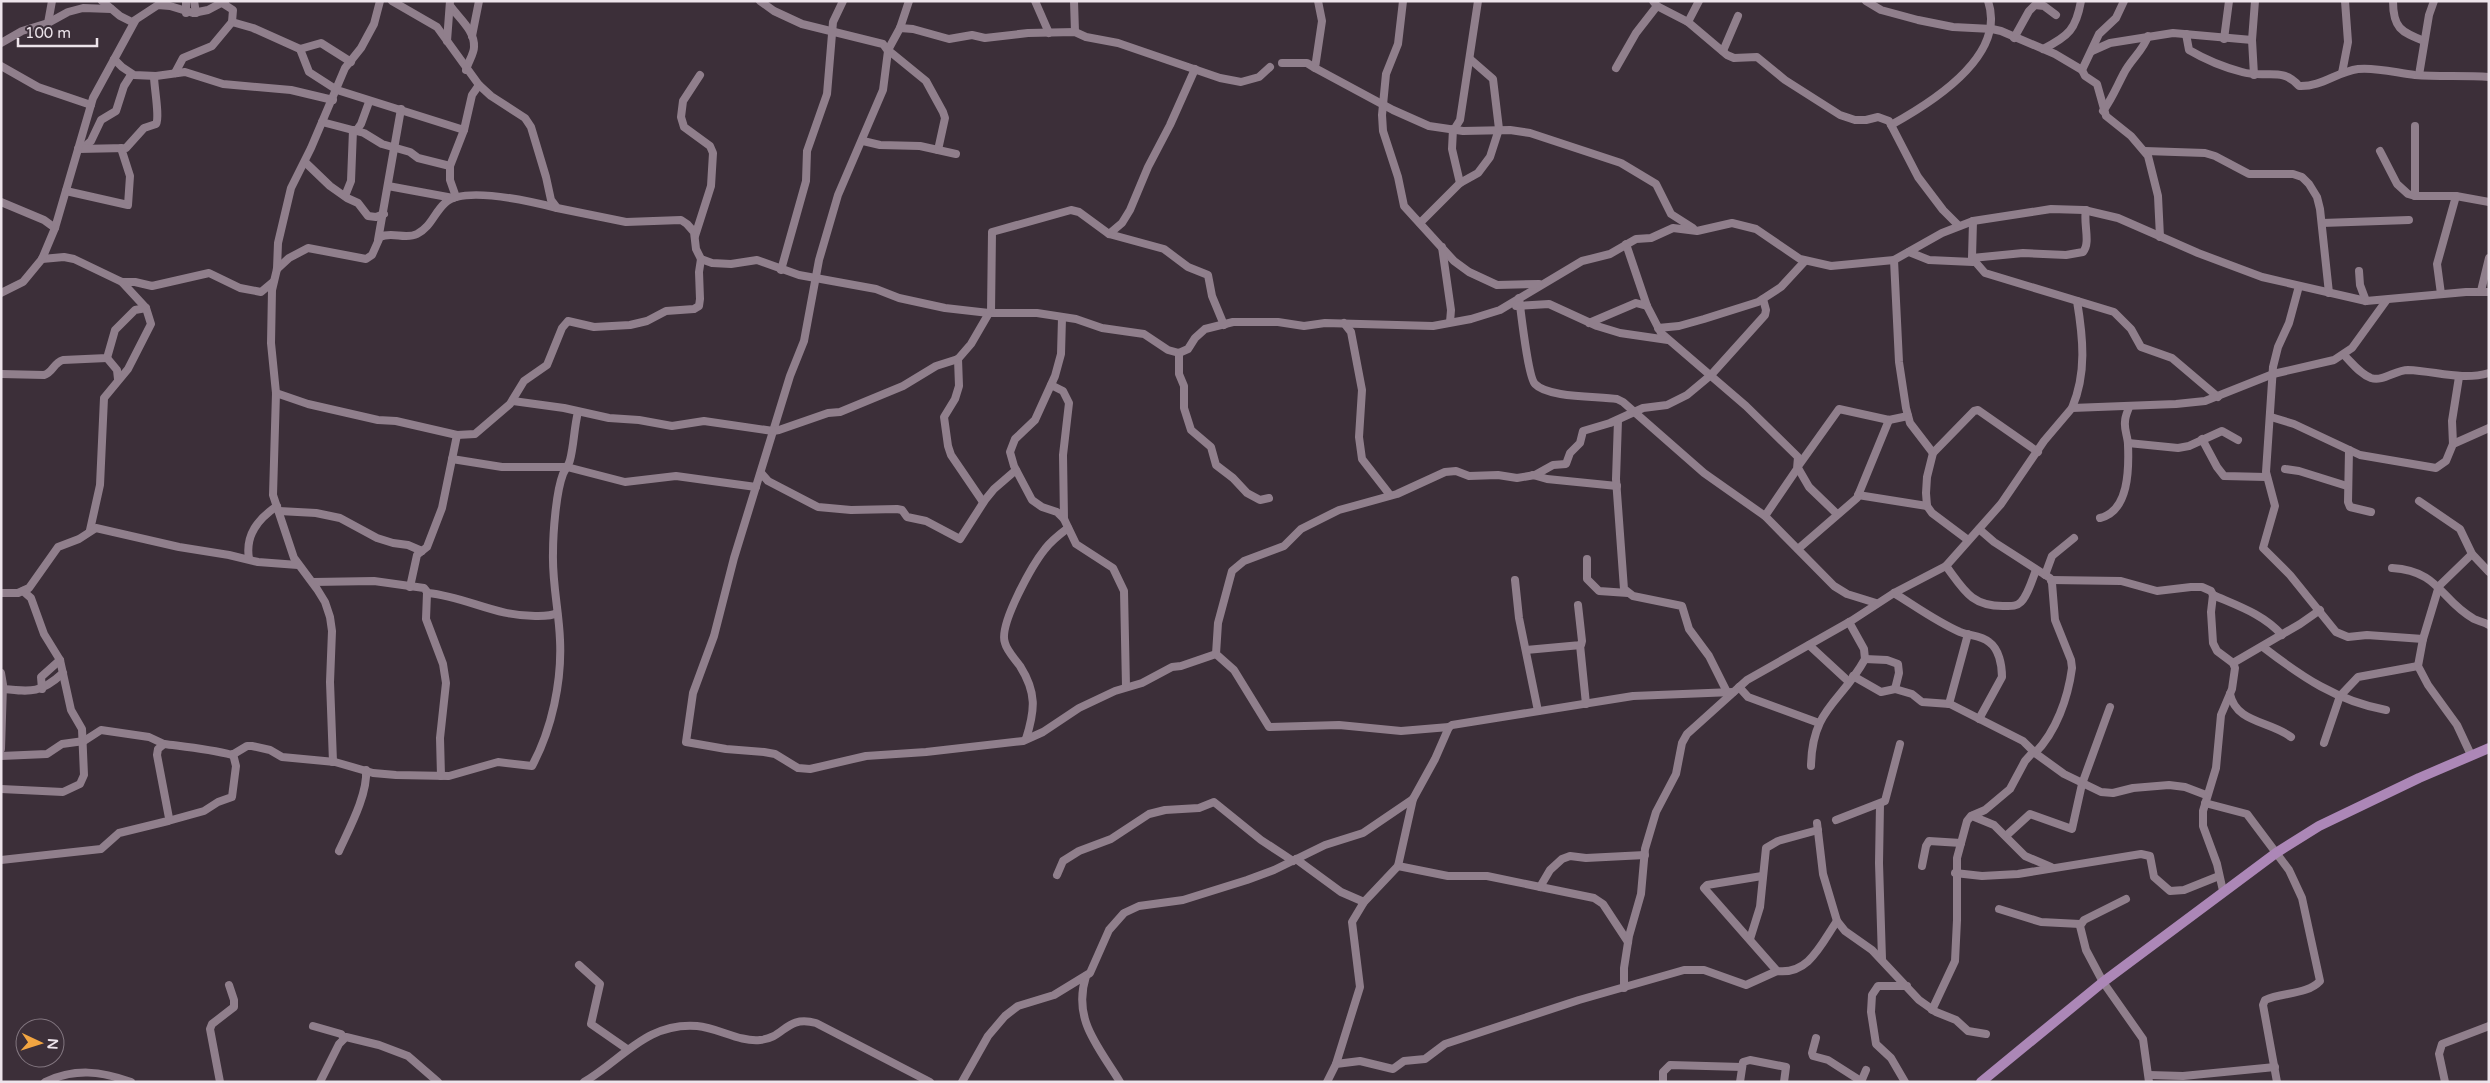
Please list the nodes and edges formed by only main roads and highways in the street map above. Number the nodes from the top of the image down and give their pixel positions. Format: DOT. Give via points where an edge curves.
graph roads {
  1 [pos="2488,750"];
  2 [pos="1981,1082"];
  1 -- 2 [label="main road" via="2326,822 2276,853 2103,982"];
}
